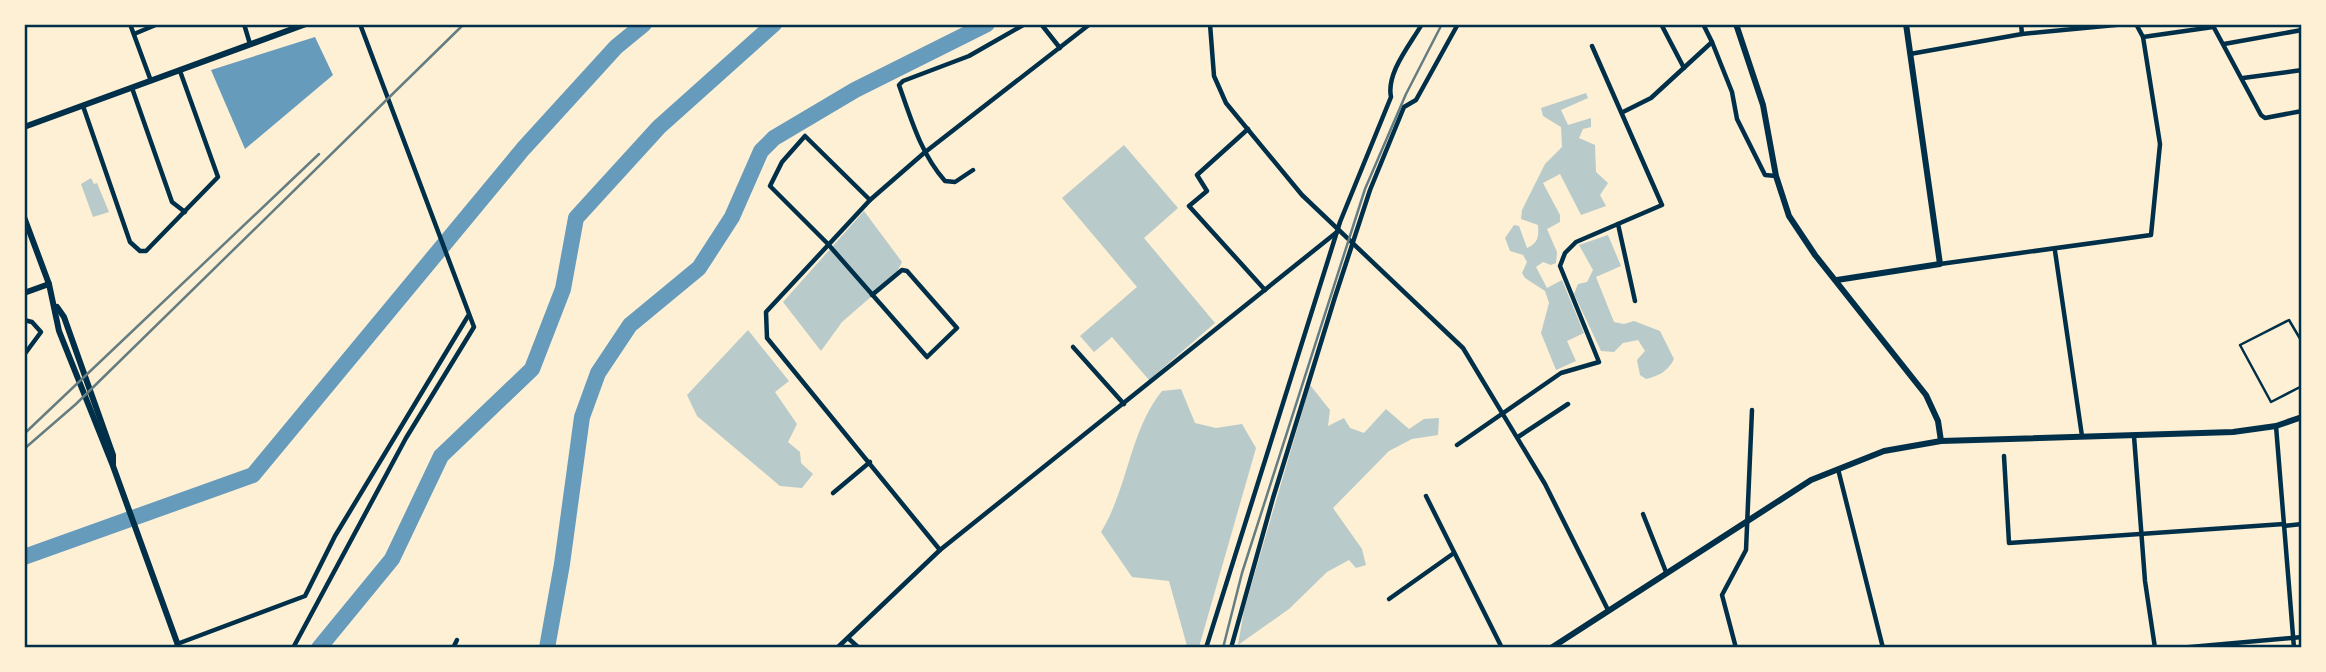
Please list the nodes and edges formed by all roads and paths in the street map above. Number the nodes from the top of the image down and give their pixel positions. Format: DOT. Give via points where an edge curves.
graph roads {
  1 [pos="130,24"];
  2 [pos="158,24"];
  3 [pos="244,24"];
  4 [pos="306,24"];
  5 [pos="360,24"];
  6 [pos="1025,24"];
  7 [pos="1041,24"];
  8 [pos="1090,24"];
  9 [pos="1210,24"];
  10 [pos="1422,24"];
  11 [pos="1458,24"];
  12 [pos="1661,24"];
  13 [pos="1703,24"];
  14 [pos="1736,24"];
  15 [pos="1906,24"];
  16 [pos="2021,24"];
  17 [pos="2126,24"];
  18 [pos="2138,24"];
  19 [pos="2212,26"];
  20 [pos="2301,30"];
  21 [pos="134,34"];
  22 [pos="2022,34"];
  23 [pos="2142,34"];
  24 [pos="1712,42"];
  25 [pos="2224,44"];
  26 [pos="251,45"];
  27 [pos="1592,46"];
  28 [pos="1060,48"];
  29 [pos="1909,54"];
  30 [pos="1684,68"];
  31 [pos="2301,70"];
  32 [pos="180,71"];
  33 [pos="2244,78"];
  34 [pos="151,81"];
  35 [pos="132,88"];
  36 [pos="82,106"];
  37 [pos="2301,111"];
  38 [pos="1623,112"];
  39 [pos="24,127"];
  40 [pos="1248,129"];
  41 [pos="924,153"];
  42 [pos="973,170"];
  43 [pos="1776,176"];
  44 [pos="870,200"];
  45 [pos="185,212"];
  46 [pos="24,217"];
  47 [pos="1618,224"];
  48 [pos="1338,231"];
  49 [pos="827,243"];
  50 [pos="1355,244"];
  51 [pos="2055,251"];
  52 [pos="1940,264"];
  53 [pos="1837,280"];
  54 [pos="48,284"];
  55 [pos="1265,290"];
  56 [pos="24,293"];
  57 [pos="872,296"];
  58 [pos="1635,301"];
  59 [pos="468,316"];
  60 [pos="24,320"];
  61 [pos="2301,342"];
  62 [pos="1073,347"];
  63 [pos="24,355"];
  64 [pos="2301,386"];
  65 [pos="1124,404"];
  66 [pos="1568,404"];
  67 [pos="1752,410"];
  68 [pos="1504,413"];
  69 [pos="2301,417"];
  70 [pos="2276,426"];
  71 [pos="2082,436"];
  72 [pos="2134,436"];
  73 [pos="1518,437"];
  74 [pos="1941,441"];
  75 [pos="1457,445"];
  76 [pos="2004,456"];
  77 [pos="870,462"];
  78 [pos="1838,469"];
  79 [pos="833,493"];
  80 [pos="1426,496"];
  81 [pos="1643,514"];
  82 [pos="1747,519"];
  83 [pos="2301,524"];
  84 [pos="2284,525"];
  85 [pos="2141,534"];
  86 [pos="940,550"];
  87 [pos="1454,552"];
  88 [pos="1666,572"];
  89 [pos="1389,599"];
  90 [pos="1608,610"];
  91 [pos="848,638"];
  92 [pos="2294,638"];
  93 [pos="2301,638"];
  94 [pos="457,640"];
  95 [pos="178,646"];
  96 [pos="293,648"];
  97 [pos="453,648"];
  98 [pos="837,648"];
  99 [pos="859,648"];
  100 [pos="1206,648"];
  101 [pos="1231,648"];
  102 [pos="1502,648"];
  103 [pos="1551,648"];
  104 [pos="1736,648"];
  105 [pos="1883,648"];
  106 [pos="2155,648"];
  107 [pos="2179,648"];
  108 [pos="2294,648"];
  1 -- 21 [label="street"];
  2 -- 21 [label="street"];
  3 -- 26 [label="street"];
  4 -- 26 [label="street"];
  5 -- 59 [label="street"];
  6 -- 41 [label="street" via="969,56 902,81"];
  7 -- 28 [label="street"];
  8 -- 28 [label="street"];
  9 -- 40 [label="street" via="1214,76 1226,103"];
  10 -- 48 [label="street" via="1394,73 1391,97"];
  11 -- 50 [label="street" via="1416,100 1404,107 1370,190"];
  12 -- 30 [label="street"];
  13 -- 24 [label="street"];
  14 -- 43 [label="street" via="1763,106"];
  15 -- 29 [label="street"];
  16 -- 22 [label="street"];
  17 -- 22 [label="street"];
  18 -- 23 [label="street"];
  19 -- 23 [label="street"];
  19 -- 25 [label="street"];
  20 -- 25 [label="street"];
  21 -- 34 [label="street"];
  22 -- 29 [label="street"];
  23 -- 51 [label="street" via="2160,144 2151,235"];
  24 -- 30 [label="street"];
  24 -- 43 [label="street" via="1749,147 1765,175"];
  25 -- 33 [label="street"];
  26 -- 32 [label="street"];
  27 -- 38 [label="street"];
  28 -- 41 [label="street"];
  29 -- 52 [label="street"];
  30 -- 38 [label="street" via="1651,99"];
  31 -- 33 [label="street"];
  32 -- 34 [label="street"];
  32 -- 45 [label="street" via="218,177"];
  33 -- 37 [label="street" via="2265,118"];
  34 -- 35 [label="street"];
  35 -- 36 [label="street"];
  35 -- 45 [label="street" via="173,202"];
  36 -- 39 [label="street"];
  36 -- 45 [label="street" via="130,242 146,251"];
  38 -- 47 [label="street" via="1662,202"];
  40 -- 48 [label="street"];
  40 -- 55 [label="street" via="1197,175 1207,191 1189,206"];
  41 -- 42 [label="street" via="945,181 960,180"];
  41 -- 44 [label="street"];
  43 -- 53 [label="street" via="1789,216"];
  44 -- 49 [label="street"];
  44 -- 49 [label="street" via="805,136 782,162 770,189"];
  46 -- 54 [label="street"];
  47 -- 58 [label="street"];
  47 -- 68 [label="street" via="1576,242 1560,266 1599,362 1561,373"];
  48 -- 50 [label="street"];
  48 -- 55 [label="street"];
  48 -- 100 [label="street"];
  49 -- 57 [label="street"];
  49 -- 77 [label="street" via="766,312 765,331"];
  50 -- 68 [label="street" via="1457,340"];
  50 -- 101 [label="street" via="1297,416"];
  51 -- 52 [label="street"];
  51 -- 71 [label="street"];
  52 -- 53 [label="street"];
  53 -- 74 [label="street" via="1926,394"];
  54 -- 56 [label="street"];
  54 -- 95 [label="street" via="59,331"];
  55 -- 65 [label="street"];
  57 -- 57 [label="street" via="927,357 957,328 906,271"];
  59 -- 95 [label="street" via="335,536 305,596"];
  59 -- 96 [label="street" via="474,327 400,449"];
  60 -- 63 [label="street" via="41,332"];
  61 -- 64 [label="lane" via="2289,320 2240,345 2271,402"];
  62 -- 65 [label="street"];
  65 -- 86 [label="street"];
  66 -- 73 [label="street"];
  67 -- 82 [label="street"];
  68 -- 73 [label="street"];
  68 -- 75 [label="street"];
  69 -- 70 [label="street"];
  70 -- 72 [label="street" via="2214,434"];
  70 -- 84 [label="street"];
  71 -- 72 [label="street"];
  71 -- 74 [label="street"];
  72 -- 85 [label="street"];
  73 -- 90 [label="street"];
  74 -- 78 [label="street" via="1884,451"];
  76 -- 85 [label="street" via="2009,543"];
  77 -- 79 [label="street"];
  77 -- 86 [label="street"];
  78 -- 82 [label="street"];
  78 -- 105 [label="street"];
  80 -- 87 [label="street"];
  81 -- 88 [label="street"];
  82 -- 88 [label="street"];
  82 -- 104 [label="street" via="1746,550 1722,595"];
  83 -- 84 [label="street"];
  84 -- 85 [label="street"];
  84 -- 92 [label="street"];
  85 -- 106 [label="street"];
  86 -- 91 [label="street"];
  87 -- 89 [label="street"];
  87 -- 102 [label="street"];
  88 -- 90 [label="street"];
  90 -- 103 [label="street"];
  91 -- 98 [label="street"];
  91 -- 99 [label="street"];
  92 -- 93 [label="street"];
  92 -- 107 [label="street"];
  92 -- 108 [label="street"];
  94 -- 97 [label="street"];
}
